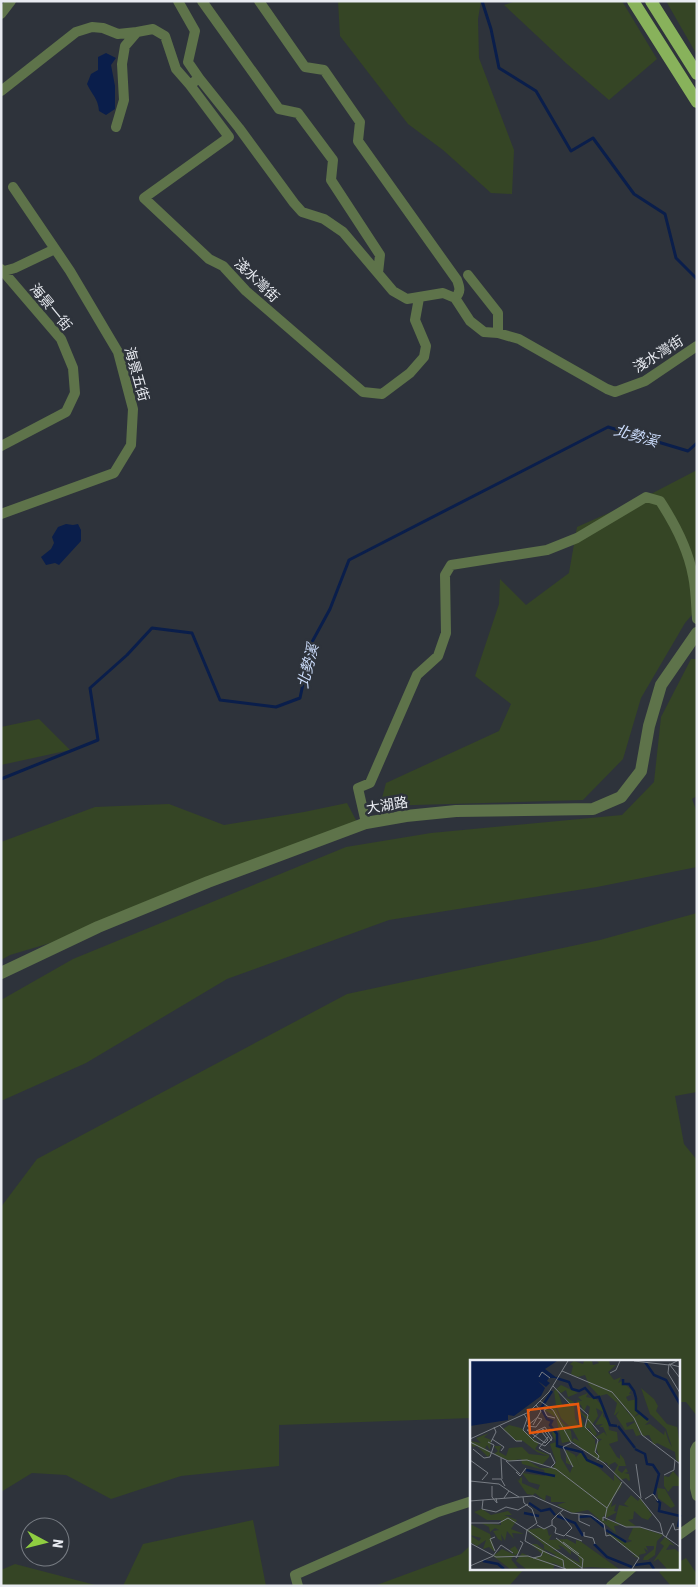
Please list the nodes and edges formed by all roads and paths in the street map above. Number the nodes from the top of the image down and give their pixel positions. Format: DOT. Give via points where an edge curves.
graph roads {
  1 [pos="11,1"];
  2 [pos="178,1"];
  3 [pos="202,1"];
  4 [pos="259,1"];
  5 [pos="633,1"];
  6 [pos="651,1"];
  7 [pos="1,14"];
  8 [pos="136,32"];
  9 [pos="697,74"];
  10 [pos="199,78"];
  11 [pos="190,85"];
  12 [pos="1,91"];
  13 [pos="697,102"];
  14 [pos="116,126"];
  15 [pos="12,187"];
  16 [pos="55,249"];
  17 [pos="2,271"];
  18 [pos="378,273"];
  19 [pos="468,276"];
  20 [pos="419,298"];
  21 [pos="456,298"];
  22 [pos="498,333"];
  23 [pos="697,346"];
  24 [pos="1,446"];
  25 [pos="1,514"];
  26 [pos="697,619"];
  27 [pos="697,633"];
  28 [pos="366,822"];
  29 [pos="1,973"];
  30 [pos="697,1446"];
  31 [pos="697,1496"];
  32 [pos="470,1502"];
  33 [pos="697,1522"];
  34 [pos="680,1534"];
  35 [pos="630,1570"];
  36 [pos="298,1586"];
  37 [pos="611,1586"];
  1 -- 7 [label="street"];
  2 -- 10 [label="street" via="195,31 188,62"];
  3 -- 18 [label="street" via="279,109 298,113 333,160 331,180 380,255"];
  4 -- 21 [label="street" via="305,67 324,70 360,122 358,141 458,280 461,289"];
  5 -- 13 [label="main road"];
  6 -- 9 [label="main road"];
  8 -- 11 [label="street" via="152,29 165,36 176,69"];
  8 -- 12 [label="street" via="118,34 92,27 76,32"];
  8 -- 14 [label="street" via="125,46 122,64 124,100"];
  10 -- 11 [label="street"];
  10 -- 18 [label="street" via="294,204 302,212 324,219 343,232"];
  11 -- 20 [label="street, 淺水灣街" via="229,137 144,198 209,259 223,266 246,291 364,392 382,394 410,373 424,356 426,346 416,320"];
  15 -- 16 [label="street, 海景五街"];
  16 -- 17 [label="street"];
  16 -- 25 [label="street, 海景五街" via="118,352 134,408 131,445 114,473"];
  17 -- 24 [label="street, 海景一街" via="61,339 73,368 75,393 66,412"];
  18 -- 20 [label="street" via="393,291 407,299"];
  19 -- 22 [label="street" via="498,313"];
  20 -- 21 [label="street" via="443,293"];
  21 -- 22 [label="street, 淺水灣街" via="470,320 484,332"];
  22 -- 23 [label="street, 淺水灣街" via="519,339 615,392 645,381"];
  26 -- 28 [label="street" via="693,576 684,542 660,500 646,497 577,538 547,550 451,565 446,575 446,633 438,656 417,675 370,783 358,788"];
  27 -- 28 [label="street, 大湖路" via="661,685 641,771 621,797 593,809 456,811"];
  28 -- 29 [label="street, 大湖路" via="98,927"];
  30 -- 31 [label="street" via="694,1488"];
  32 -- 36 [label="street" via="438,1512 295,1575"];
  33 -- 34 [label="street"];
  35 -- 37 [label="street"];
}
